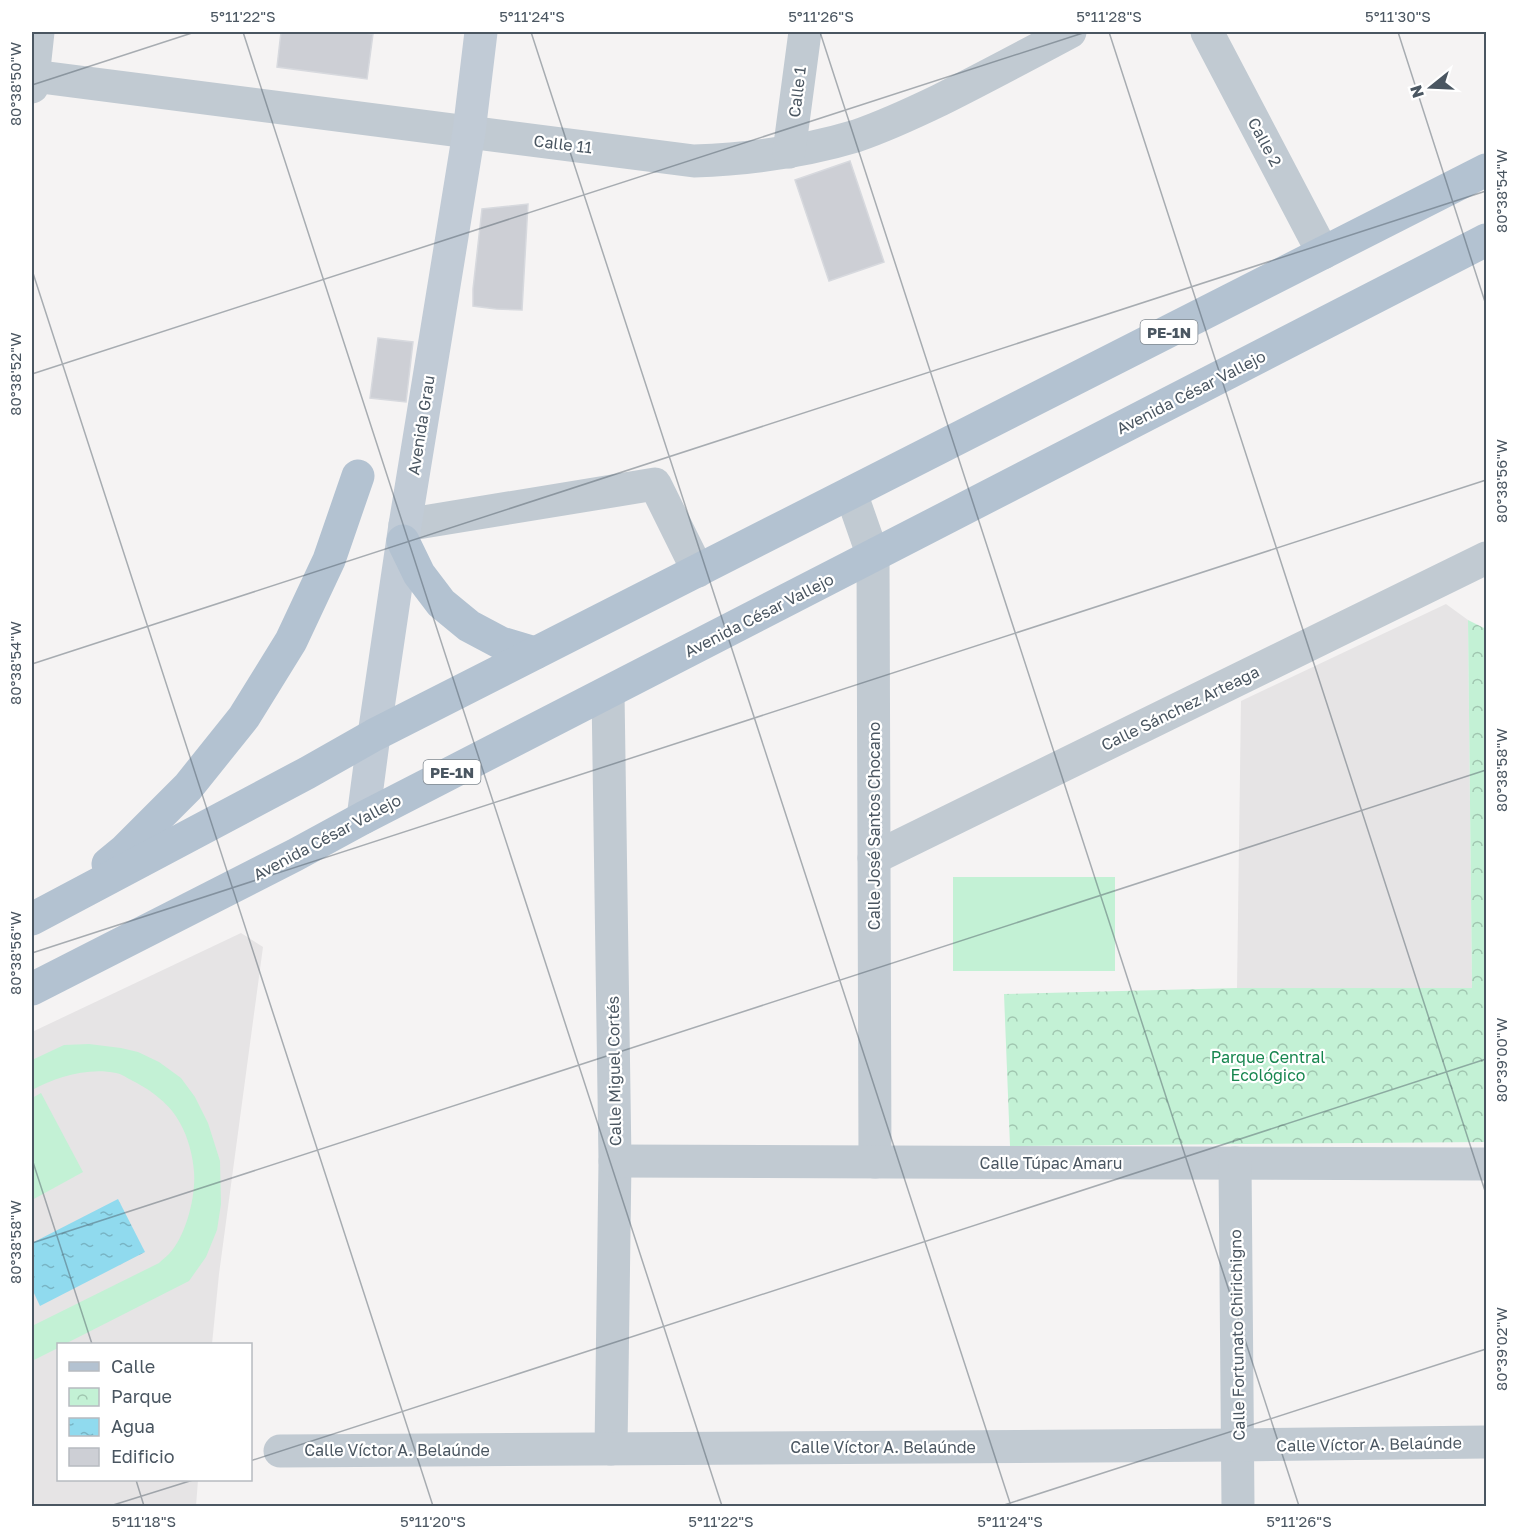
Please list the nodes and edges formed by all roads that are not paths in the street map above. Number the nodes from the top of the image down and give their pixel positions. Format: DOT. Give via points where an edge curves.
graph roads {
  1 [pos="38,32"];
  2 [pos="481,32"];
  3 [pos="805,32"];
  4 [pos="1070,32"];
  5 [pos="1207,32"];
  6 [pos="32,82"];
  7 [pos="469,132"];
  8 [pos="789,152"];
  9 [pos="1486,170"];
  10 [pos="1486,240"];
  11 [pos="1323,253"];
  12 [pos="358,476"];
  13 [pos="851,493"];
  14 [pos="404,533"];
  15 [pos="873,556"];
  16 [pos="1486,558"];
  17 [pos="698,571"];
  18 [pos="536,653"];
  19 [pos="608,693"];
  20 [pos="374,735"];
  21 [pos="363,818"];
  22 [pos="874,858"];
  23 [pos="43,912"];
  24 [pos="32,989"];
  25 [pos="615,1161"];
  26 [pos="875,1162"];
  27 [pos="1235,1163"];
  28 [pos="1486,1164"];
  29 [pos="1486,1442"];
  30 [pos="1238,1445"];
  31 [pos="611,1449"];
  32 [pos="280,1451"];
  33 [pos="1238,1506"];
  1 -- 6 [label="street"];
  2 -- 7 [label="main road, Avenida Grau"];
  3 -- 8 [label="street, Calle 1"];
  4 -- 8 [label="street, Calle 11" via="906,116 856,135"];
  5 -- 11 [label="street, Calle 2"];
  6 -- 7 [label="street, Calle 11"];
  7 -- 8 [label="street, Calle 11" via="694,161"];
  7 -- 14 [label="main road, Avenida Grau"];
  9 -- 11 [label="main road, PE-1N"];
  10 -- 15 [label="main road, Avenida César Vallejo / PE-1N"];
  11 -- 13 [label="main road, PE-1N"];
  12 -- 23 [label="main road" via="329,560 291,641 244,717 188,787 125,850"];
  13 -- 15 [label="street, Calle José Santos Chocano"];
  13 -- 17 [label="main road, PE-1N"];
  14 -- 17 [label="street" via="655,484"];
  14 -- 18 [label="main road" via="419,574 441,603 469,626 501,643"];
  14 -- 20 [label="main road, Avenida Grau"];
  15 -- 19 [label="main road, Avenida César Vallejo / PE-1N"];
  15 -- 22 [label="street, Calle José Santos Chocano"];
  16 -- 22 [label="street, Calle Sánchez Arteaga"];
  17 -- 18 [label="main road, PE-1N"];
  18 -- 20 [label="main road, PE-1N"];
  19 -- 21 [label="main road, Avenida César Vallejo / PE-1N"];
  19 -- 25 [label="street, Calle Miguel Cortés"];
  20 -- 21 [label="main road, Avenida Grau"];
  20 -- 23 [label="main road, PE-1N"];
  21 -- 24 [label="main road, Avenida César Vallejo / PE-1N"];
  22 -- 26 [label="street, Calle José Santos Chocano"];
  25 -- 26 [label="street, Calle Túpac Amaru"];
  25 -- 31 [label="street, Calle Miguel Cortés"];
  26 -- 27 [label="street, Calle Túpac Amaru"];
  27 -- 28 [label="street, Calle Túpac Amaru"];
  27 -- 30 [label="street, Calle Fortunato Chirichigno"];
  29 -- 30 [label="street, Calle Víctor A. Belaúnde"];
  30 -- 31 [label="street, Calle Víctor A. Belaúnde"];
  30 -- 33 [label="street, Calle Fortunato Chirichigno"];
  31 -- 32 [label="street, Calle Víctor A. Belaúnde"];
}
